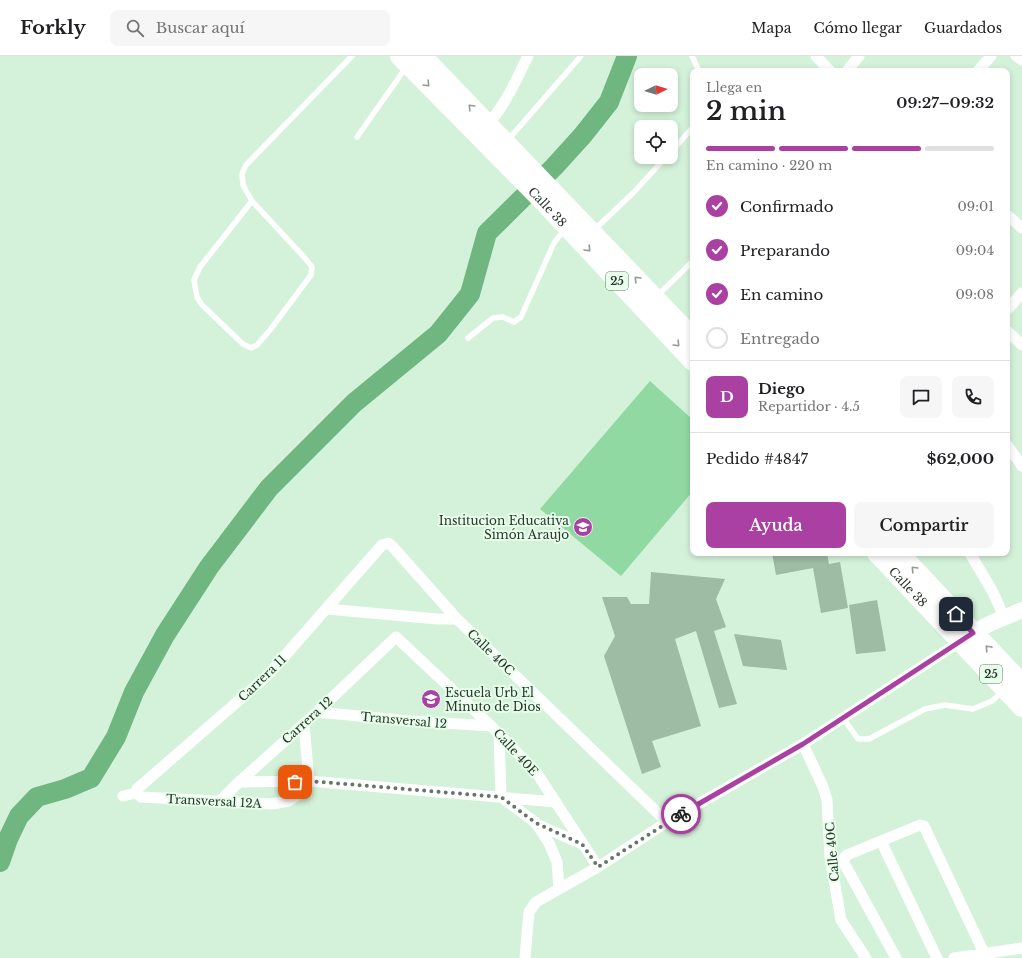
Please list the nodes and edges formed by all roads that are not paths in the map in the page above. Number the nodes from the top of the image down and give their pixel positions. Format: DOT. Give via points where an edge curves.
graph roads {
  1 [pos="352,56"];
  2 [pos="528,56"];
  3 [pos="581,56"];
  4 [pos="692,56"];
  5 [pos="816,56"];
  6 [pos="859,56"];
  7 [pos="991,56"];
  8 [pos="1016,56"];
  9 [pos="419,60"];
  10 [pos="1022,60"];
  11 [pos="698,68"];
  12 [pos="827,68"];
  13 [pos="849,68"];
  14 [pos="981,68"];
  15 [pos="482,129"];
  16 [pos="690,131"];
  17 [pos="357,137"];
  18 [pos="678,144"];
  19 [pos="501,148"];
  20 [pos="660,164"];
  21 [pos="548,196"];
  22 [pos="252,201"];
  23 [pos="1010,218"];
  24 [pos="567,227"];
  25 [pos="1022,228"];
  26 [pos="592,232"];
  27 [pos="690,264"];
  28 [pos="1022,293"];
  29 [pos="649,303"];
  30 [pos="1010,307"];
  31 [pos="1010,334"];
  32 [pos="690,336"];
  33 [pos="468,338"];
  34 [pos="1022,345"];
  35 [pos="690,357"];
  36 [pos="1010,450"];
  37 [pos="1022,466"];
  38 [pos="388,544"];
  39 [pos="880,556"];
  40 [pos="901,556"];
  41 [pos="972,556"];
  42 [pos="327,609"];
  43 [pos="1022,610"];
  44 [pos="1003,617"];
  45 [pos="457,619"];
  46 [pos="396,637"];
  47 [pos="967,637"];
  48 [pos="1014,686"];
  49 [pos="1022,707"];
  50 [pos="317,712"];
  51 [pos="843,718"];
  52 [pos="304,724"];
  53 [pos="491,726"];
  54 [pos="499,734"];
  55 [pos="803,744"];
  56 [pos="309,781"];
  57 [pos="239,782"];
  58 [pos="136,793"];
  59 [pos="123,796"];
  60 [pos="501,797"];
  61 [pos="219,802"];
  62 [pos="556,802"];
  63 [pos="667,822"];
  64 [pos="536,823"];
  65 [pos="881,841"];
  66 [pos="582,844"];
  67 [pos="598,867"];
  68 [pos="559,889"];
  69 [pos="1022,948"];
  70 [pos="984,954"];
  71 [pos="525,958"];
  72 [pos="866,958"];
  73 [pos="896,958"];
  74 [pos="937,958"];
  75 [pos="954,958"];
  1 -- 22 [label="lane" via="246,165 242,174 243,185"];
  2 -- 15 [label="street" via="504,102"];
  3 -- 19 [label="lane"];
  4 -- 11 [label="lane"];
  5 -- 12 [label="street"];
  6 -- 13 [label="street"];
  7 -- 14 [label="street"];
  8 -- 10 [label="street"];
  9 -- 15 [label="highway, Calle 38 / 25"];
  9 -- 17 [label="lane"];
  15 -- 19 [label="highway, Calle 38 / 25"];
  16 -- 18 [label="lane"];
  19 -- 21 [label="highway, Calle 38 / 25"];
  20 -- 26 [label="lane"];
  21 -- 24 [label="highway, Calle 38 / 25"];
  21 -- 26 [label="highway, Calle 38 / 25"];
  22 -- 22 [label="lane" via="200,267 194,280 197,296 202,305 243,344 251,348 257,346 270,330 311,275 312,267"];
  23 -- 25 [label="street"];
  24 -- 29 [label="highway, Calle 38 / 25, one-way"];
  24 -- 33 [label="lane" via="554,243 521,317 514,322 503,317 493,318"];
  29 -- 26 [label="highway, Calle 38 / 25, one-way"];
  27 -- 29 [label="lane"];
  28 -- 30 [label="street"];
  29 -- 32 [label="highway, Calle 38 / 25"];
  29 -- 35 [label="highway, Calle 38 / 25, one-way"];
  31 -- 34 [label="street"];
  36 -- 37 [label="street"];
  38 -- 42 [label="street, Carrera 11" via="382,545"];
  38 -- 45 [label="street, Calle 40C"];
  39 -- 47 [label="highway, Calle 38 / 25"];
  47 -- 40 [label="highway, Calle 38 / 25, one-way"];
  41 -- 44 [label="street" via="999,603"];
  42 -- 45 [label="street"];
  42 -- 58 [label="street, Carrera 11" via="268,675 137,789"];
  43 -- 44 [label="street"];
  44 -- 47 [label="street"];
  45 -- 63 [label="street, Calle 40C"];
  46 -- 50 [label="street, Carrera 12"];
  46 -- 53 [label="street, Calle 40E"];
  47 -- 48 [label="highway, Calle 38 / 25"];
  47 -- 51 [label="street"];
  48 -- 49 [label="highway, Calle 38 / 25"];
  48 -- 51 [label="lane" via="992,701 973,709 945,705 925,709 869,739 858,739"];
  50 -- 52 [label="street, Carrera 12"];
  50 -- 53 [label="street, Transversal 12"];
  51 -- 55 [label="street"];
  52 -- 56 [label="street"];
  52 -- 57 [label="street, Carrera 12"];
  53 -- 54 [label="street, Calle 40E"];
  54 -- 60 [label="street"];
  54 -- 62 [label="street, Calle 40E" via="536,772"];
  55 -- 63 [label="street"];
  55 -- 72 [label="street, Calle 40C" via="827,800 830,857 841,920"];
  56 -- 57 [label="street, Transversal 12A"];
  56 -- 60 [label="street, Transversal 12A"];
  56 -- 61 [label="street, Transversal 12A" via="299,794 280,804"];
  57 -- 61 [label="street, Carrera 12"];
  58 -- 59 [label="street"];
  58 -- 61 [label="street, Transversal 12A" via="140,797"];
  60 -- 62 [label="street, Transversal 12A"];
  60 -- 64 [label="street"];
  62 -- 66 [label="street, Calle 40E"];
  63 -- 67 [label="street"];
  64 -- 66 [label="street"];
  64 -- 68 [label="street" via="557,862"];
  65 -- 70 [label="street" via="920,825 924,826"];
  65 -- 73 [label="street" via="847,855 844,863"];
  65 -- 74 [label="street"];
  66 -- 67 [label="street, Calle 40E"];
  67 -- 68 [label="street"];
  68 -- 71 [label="street" via="536,902 529,912"];
  69 -- 70 [label="street"];
  70 -- 75 [label="street"];
}
